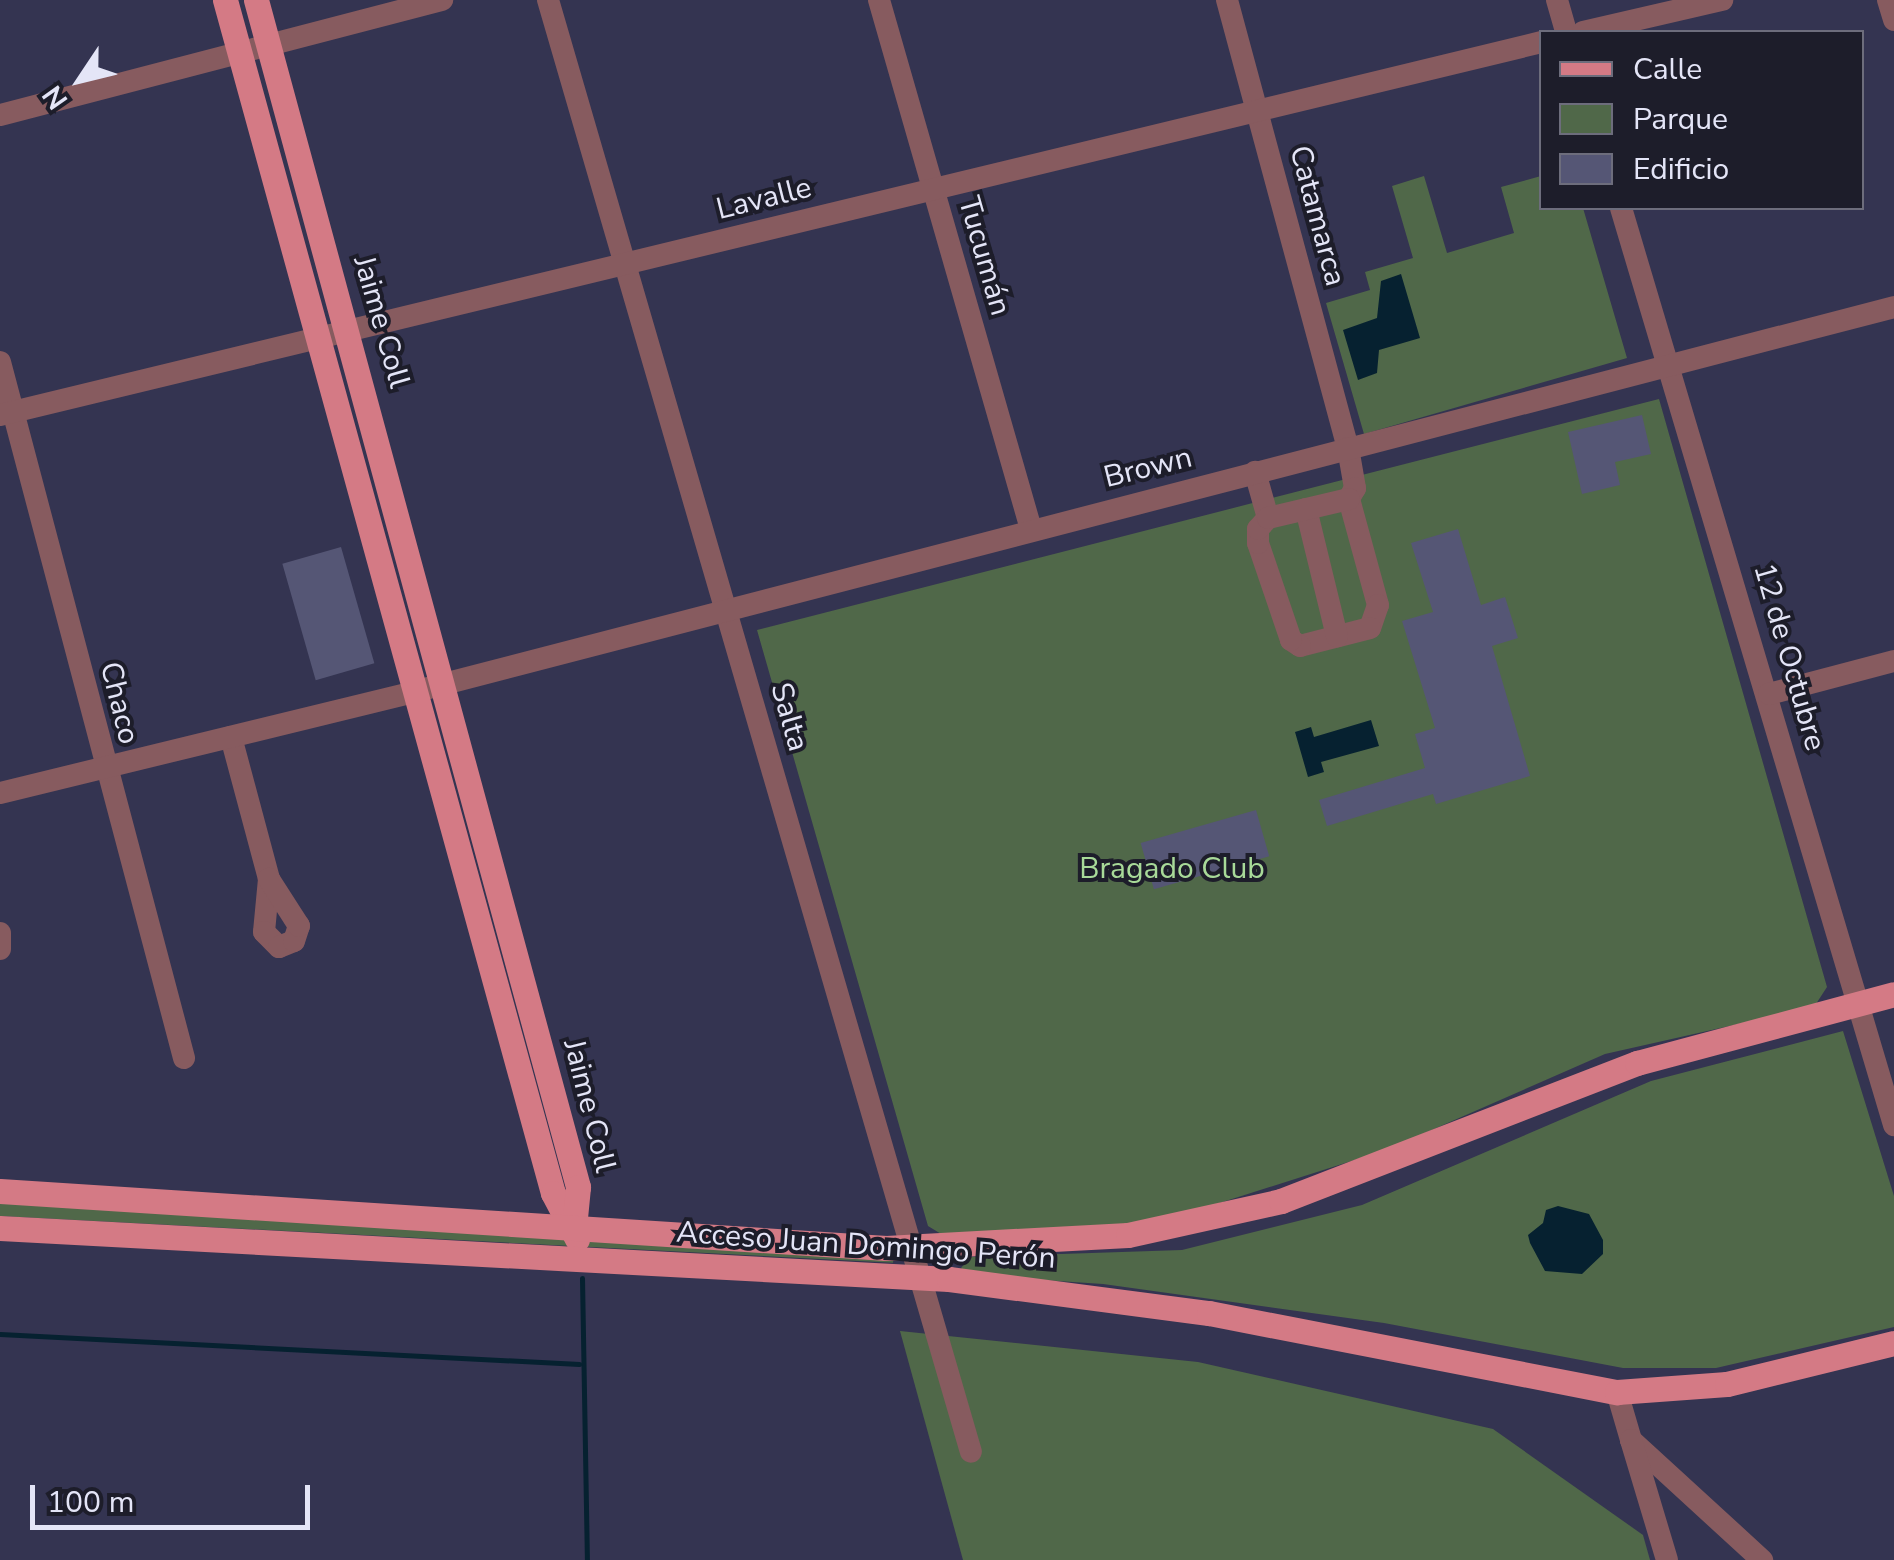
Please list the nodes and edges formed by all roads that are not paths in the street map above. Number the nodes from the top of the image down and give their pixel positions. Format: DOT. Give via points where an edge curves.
graph roads {
  1 [pos="225,0"];
  2 [pos="256,0"];
  3 [pos="442,0"];
  4 [pos="548,0"];
  5 [pos="879,0"];
  6 [pos="1226,0"];
  7 [pos="1557,0"];
  8 [pos="1722,0"];
  9 [pos="1888,0"];
  10 [pos="1894,20"];
  11 [pos="1565,30"];
  12 [pos="1592,30"];
  13 [pos="1539,43"];
  14 [pos="268,45"];
  15 [pos="240,52"];
  16 [pos="1257,108"];
  17 [pos="0,115"];
  18 [pos="934,188"];
  19 [pos="1622,210"];
  20 [pos="627,262"];
  21 [pos="1894,307"];
  22 [pos="350,329"];
  23 [pos="319,335"];
  24 [pos="0,362"];
  25 [pos="1670,365"];
  26 [pos="6,414"];
  27 [pos="1348,448"];
  28 [pos="1255,472"];
  29 [pos="1349,499"];
  30 [pos="1306,509"];
  31 [pos="1268,518"];
  32 [pos="1032,529"];
  33 [pos="726,609"];
  34 [pos="1337,636"];
  35 [pos="1894,661"];
  36 [pos="446,684"];
  37 [pos="417,692"];
  38 [pos="1770,694"];
  39 [pos="232,737"];
  40 [pos="104,768"];
  41 [pos="0,793"];
  42 [pos="269,879"];
  43 [pos="0,933"];
  44 [pos="0,948"];
  45 [pos="1894,994"];
  46 [pos="1856,1003"];
  47 [pos="184,1058"];
  48 [pos="1894,1125"];
  49 [pos="0,1191"];
  50 [pos="0,1228"];
  51 [pos="574,1228"];
  52 [pos="914,1249"];
  53 [pos="582,1259"];
  54 [pos="922,1279"];
  55 [pos="1894,1343"];
  56 [pos="1618,1392"];
  57 [pos="1631,1440"];
  58 [pos="971,1452"];
  59 [pos="1666,1560"];
  60 [pos="1762,1560"];
  1 -- 15 [label="main road, Jaime Coll"];
  2 -- 14 [label="main road, Jaime Coll"];
  3 -- 14 [label="street"];
  4 -- 20 [label="street, Salta"];
  5 -- 18 [label="street, Tucumán"];
  6 -- 16 [label="street, Catamarca"];
  7 -- 11 [label="street"];
  8 -- 12 [label="street"];
  9 -- 10 [label="street"];
  13 -- 16 [label="street, Lavalle"];
  14 -- 15 [label="street"];
  14 -- 22 [label="main road, Jaime Coll"];
  15 -- 17 [label="street"];
  15 -- 23 [label="main road, Jaime Coll"];
  16 -- 18 [label="street, Lavalle"];
  16 -- 27 [label="street, Catamarca"];
  18 -- 20 [label="street, Lavalle"];
  18 -- 32 [label="street, Tucumán"];
  19 -- 25 [label="street, 12 de Octubre"];
  20 -- 22 [label="street, Lavalle"];
  20 -- 33 [label="street, Salta"];
  21 -- 25 [label="street, Brown"];
  22 -- 23 [label="street, Lavalle"];
  22 -- 36 [label="main road, Jaime Coll"];
  23 -- 26 [label="street, Lavalle"];
  23 -- 37 [label="main road, Jaime Coll"];
  24 -- 26 [label="street, Chaco"];
  25 -- 27 [label="street, Brown"];
  25 -- 38 [label="street, 12 de Octubre"];
  26 -- 40 [label="street, Chaco"];
  27 -- 28 [label="street, Brown"];
  27 -- 29 [label="street, Catamarca" via="1354,488"];
  28 -- 31 [label="street"];
  28 -- 32 [label="street, Brown"];
  29 -- 30 [label="street"];
  29 -- 34 [label="street, Catamarca" via="1378,619"];
  30 -- 31 [label="street"];
  30 -- 34 [label="street"];
  31 -- 34 [label="street" via="1258,528 1258,542 1282,627 1300,646"];
  32 -- 33 [label="street, Brown"];
  33 -- 36 [label="street, Brown"];
  33 -- 52 [label="street, Salta"];
  35 -- 38 [label="street"];
  36 -- 37 [label="street, Brown"];
  36 -- 51 [label="main road, Jaime Coll" via="578,1188"];
  37 -- 39 [label="street, Brown"];
  37 -- 51 [label="main road, Jaime Coll" via="553,1193"];
  38 -- 46 [label="street, 12 de Octubre"];
  39 -- 40 [label="street, Brown"];
  39 -- 42 [label="street"];
  40 -- 41 [label="street, Brown"];
  40 -- 47 [label="street, Chaco"];
  43 -- 44 [label="street"];
  45 -- 46 [label="main road, Acceso Juan Domingo Perón"];
  46 -- 48 [label="street, 12 de Octubre"];
  46 -- 52 [label="main road, Acceso Juan Domingo Perón" via="1638,1063 1390,1164 1227,1217 1128,1235"];
  49 -- 51 [label="main road, Acceso Juan Domingo Perón"];
  50 -- 53 [label="main road, Acceso Juan Domingo Perón"];
  51 -- 52 [label="main road, Acceso Juan Domingo Perón"];
  51 -- 53 [label="main road"];
  52 -- 54 [label="street, Salta"];
  53 -- 54 [label="main road, Acceso Juan Domingo Perón"];
  54 -- 56 [label="main road, Acceso Juan Domingo Perón" via="1209,1312"];
  54 -- 58 [label="street, Salta"];
  55 -- 56 [label="main road, Acceso Juan Domingo Perón" via="1727,1384"];
  56 -- 57 [label="street"];
  57 -- 59 [label="street"];
  57 -- 60 [label="street"];
}
